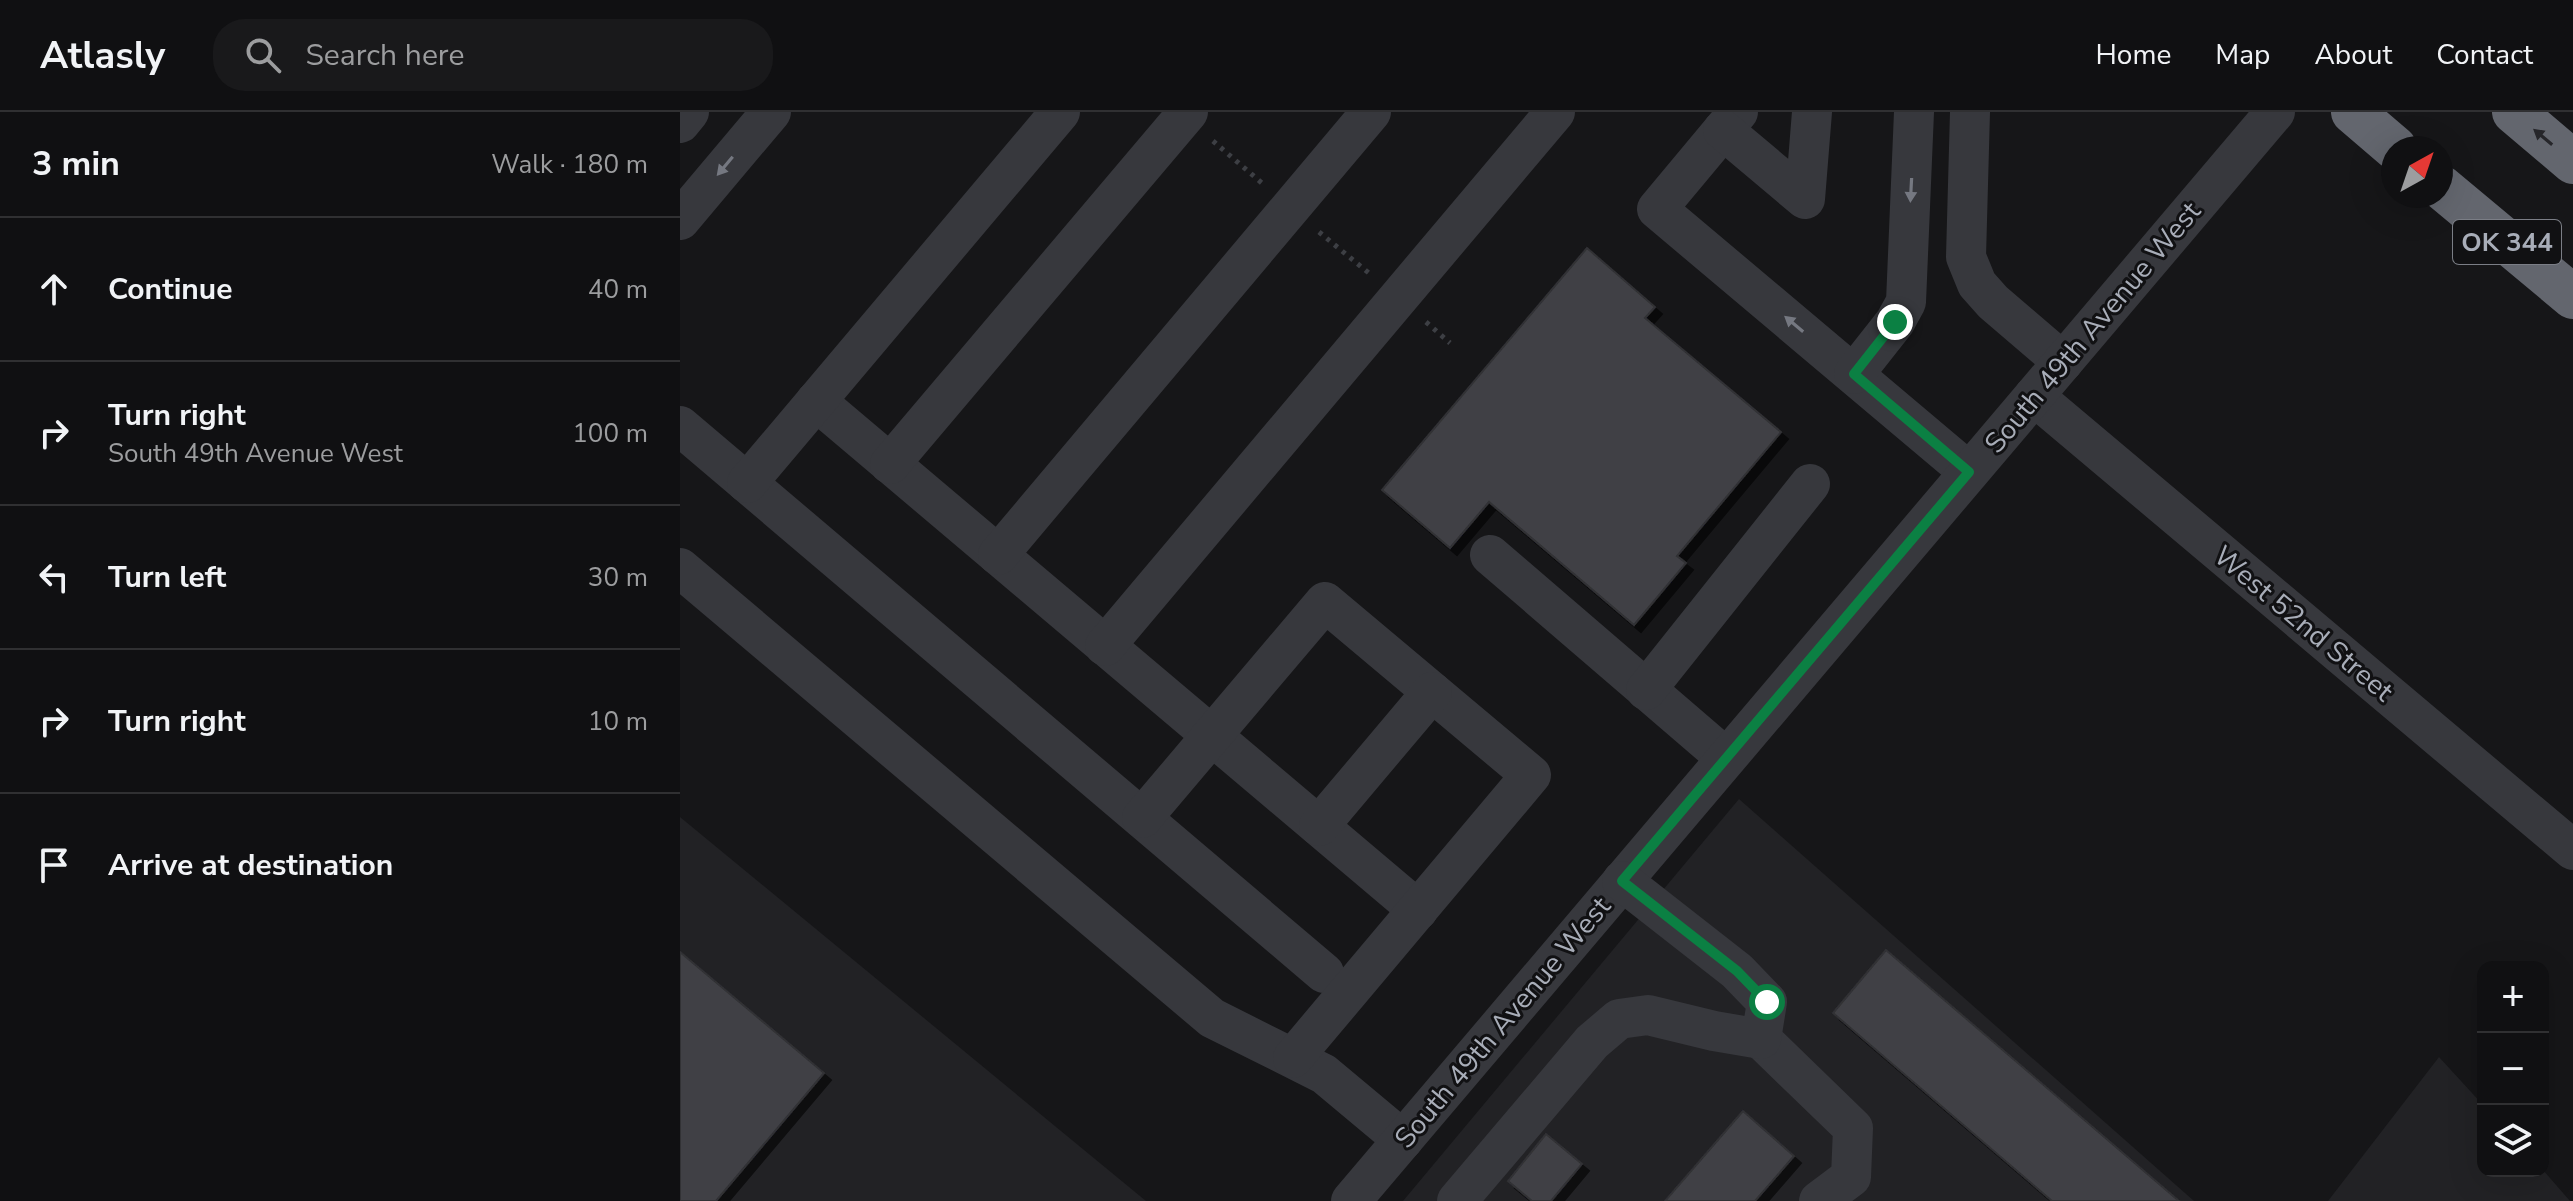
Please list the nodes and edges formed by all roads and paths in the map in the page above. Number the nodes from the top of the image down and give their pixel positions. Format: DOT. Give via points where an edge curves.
graph roads {
  1 [pos="689,112"];
  2 [pos="771,112"];
  3 [pos="1060,112"];
  4 [pos="1188,112"];
  5 [pos="1371,112"];
  6 [pos="1555,112"];
  7 [pos="1812,112"];
  8 [pos="1914,112"];
  9 [pos="1970,112"];
  10 [pos="2275,112"];
  11 [pos="2353,112"];
  12 [pos="2514,112"];
  13 [pos="1731,121"];
  14 [pos="680,123"];
  15 [pos="2381,136"];
  16 [pos="2573,162"];
  17 [pos="2453,197"];
  18 [pos="680,220"];
  19 [pos="2573,297"];
  20 [pos="2063,362"];
  21 [pos="1854,374"];
  22 [pos="2034,396"];
  23 [pos="816,401"];
  24 [pos="680,426"];
  25 [pos="890,464"];
  26 [pos="1969,472"];
  27 [pos="747,483"];
  28 [pos="1810,484"];
  29 [pos="998,555"];
  30 [pos="1490,555"];
  31 [pos="680,568"];
  32 [pos="1105,646"];
  33 [pos="1646,690"];
  34 [pos="1432,692"];
  35 [pos="1212,735"];
  36 [pos="1726,758"];
  37 [pos="1142,818"];
  38 [pos="1319,826"];
  39 [pos="2573,850"];
  40 [pos="1622,881"];
  41 [pos="1418,910"];
  42 [pos="1324,973"];
  43 [pos="1761,1039"];
  44 [pos="1293,1058"];
  45 [pos="1403,1140"];
  46 [pos="1351,1201"];
  47 [pos="1457,1201"];
  48 [pos="1819,1201"];
  1 -- 14 [label="street"];
  2 -- 18 [label="street, one-way"];
  3 -- 23 [label="street"];
  4 -- 25 [label="street"];
  5 -- 29 [label="street"];
  6 -- 32 [label="street"];
  7 -- 13 [label="street" via="1805,199"];
  8 -- 21 [label="street, one-way" via="1906,302"];
  9 -- 20 [label="street" via="1966,257 1977,284 1993,302"];
  10 -- 20 [label="street, South 49th Avenue West"];
  11 -- 15 [label="highway"];
  16 -- 12 [label="highway, one-way"];
  21 -- 13 [label="street, one-way" via="1657,209"];
  17 -- 19 [label="highway, OK 344"];
  20 -- 22 [label="street, South 49th Avenue West"];
  21 -- 26 [label="street"];
  22 -- 26 [label="street, South 49th Avenue West"];
  22 -- 39 [label="street, West 52nd Street"];
  23 -- 25 [label="street"];
  23 -- 27 [label="street"];
  24 -- 27 [label="street"];
  25 -- 29 [label="street"];
  26 -- 36 [label="street, South 49th Avenue West"];
  27 -- 37 [label="street"];
  28 -- 33 [label="street"];
  29 -- 32 [label="street"];
  30 -- 33 [label="street"];
  31 -- 44 [label="street" via="1212,1018"];
  32 -- 35 [label="street"];
  33 -- 36 [label="street"];
  34 -- 35 [label="street" via="1325,602"];
  34 -- 38 [label="street"];
  34 -- 41 [label="street" via="1531,775"];
  35 -- 37 [label="street"];
  35 -- 38 [label="street"];
  36 -- 40 [label="street, South 49th Avenue West"];
  37 -- 42 [label="street"];
  38 -- 41 [label="street"];
  40 -- 43 [label="street" via="1737,971 1767,1002"];
  40 -- 45 [label="street, South 49th Avenue West"];
  41 -- 44 [label="street"];
  43 -- 47 [label="street" via="1648,1015 1619,1019 1592,1042"];
  43 -- 48 [label="street" via="1853,1128 1851,1177"];
  44 -- 45 [label="street" via="1324,1074"];
  45 -- 46 [label="street, South 49th Avenue West"];
}
